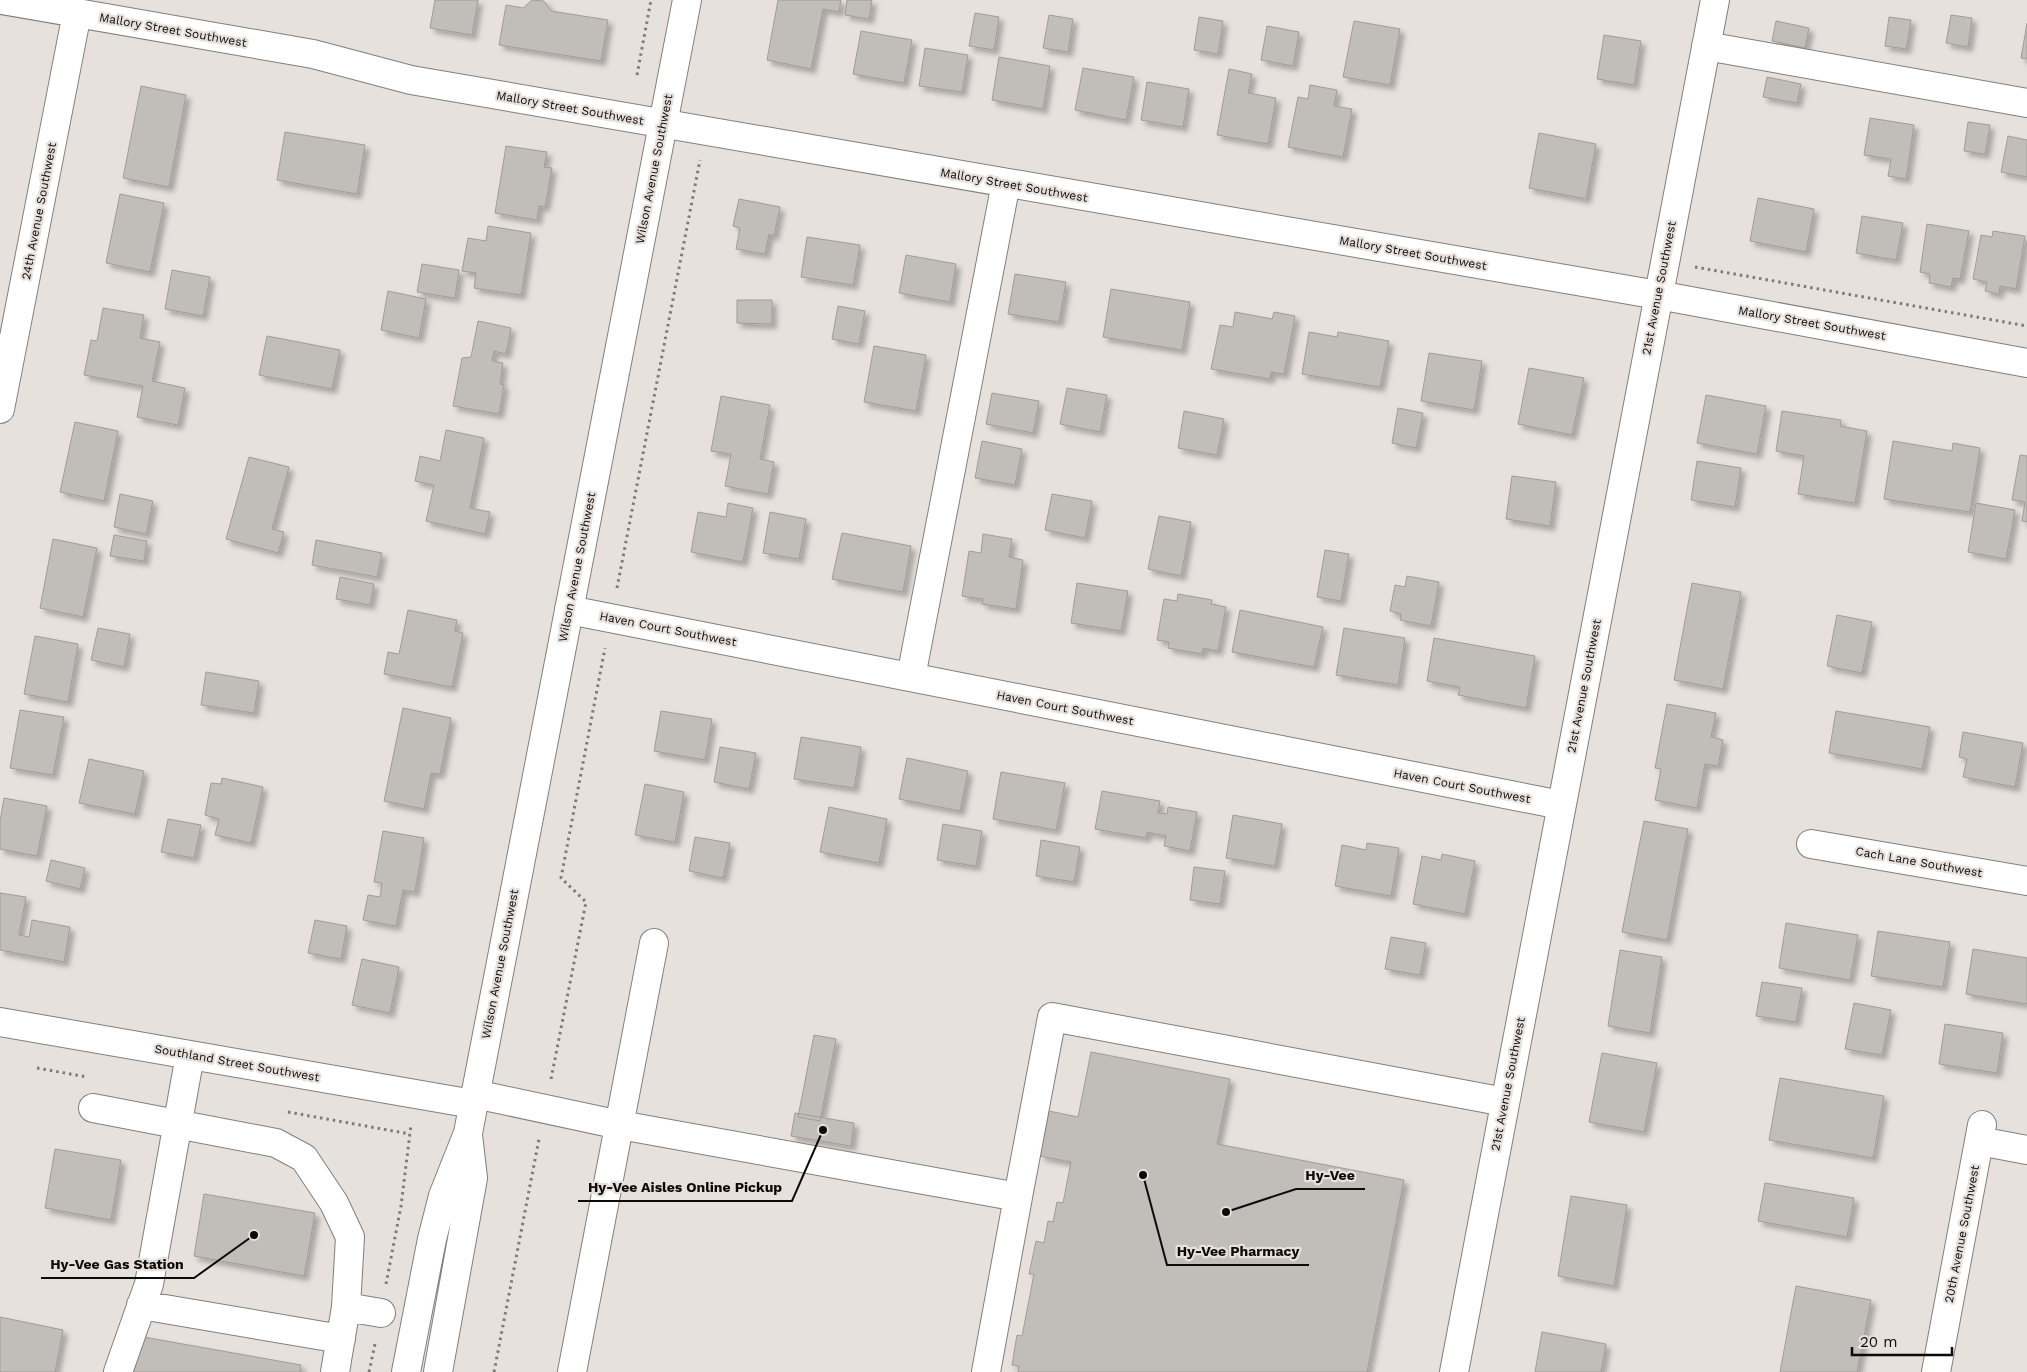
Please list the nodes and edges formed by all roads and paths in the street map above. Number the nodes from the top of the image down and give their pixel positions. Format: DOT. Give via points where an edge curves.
graph roads {
  1 [pos="2,0"];
  2 [pos="651,0"];
  3 [pos="687,0"];
  4 [pos="1715,0"];
  5 [pos="77,13"];
  6 [pos="1706,46"];
  7 [pos="637,75"];
  8 [pos="2027,103"];
  9 [pos="663,124"];
  10 [pos="700,159"];
  11 [pos="1006,183"];
  12 [pos="1692,266"];
  13 [pos="1658,295"];
  14 [pos="2027,326"];
  15 [pos="2027,363"];
  16 [pos="0,410"];
  17 [pos="569,610"];
  18 [pos="611,618"];
  19 [pos="911,677"];
  20 [pos="1561,805"];
  21 [pos="1812,844"];
  22 [pos="2027,881"];
  23 [pos="654,943"];
  24 [pos="0,1022"];
  25 [pos="190,1055"];
  26 [pos="416,1094"];
  27 [pos="474,1099"];
  28 [pos="1505,1102"];
  29 [pos="93,1108"];
  30 [pos="545,1109"];
  31 [pos="177,1124"];
  32 [pos="620,1125"];
  33 [pos="468,1134"];
  34 [pos="2027,1150"];
  35 [pos="1018,1197"];
  36 [pos="141,1305"];
  37 [pos="346,1307"];
  38 [pos="381,1313"];
  39 [pos="341,1339"];
  40 [pos="118,1372"];
  41 [pos="334,1372"];
  42 [pos="369,1372"];
  43 [pos="406,1372"];
  44 [pos="438,1372"];
  45 [pos="494,1372"];
  46 [pos="572,1372"];
  47 [pos="986,1372"];
  48 [pos="1454,1372"];
  49 [pos="1936,1372"];
  1 -- 5 [label="street, Mallory Street Southwest"];
  2 -- 7 [label="path"];
  3 -- 9 [label="street, Wilson Avenue Southwest"];
  4 -- 6 [label="street, 21st Avenue Southwest"];
  5 -- 9 [label="street, Mallory Street Southwest" via="313,54 410,80"];
  5 -- 16 [label="street, 24th Avenue Southwest"];
  6 -- 8 [label="street"];
  6 -- 13 [label="street, 21st Avenue Southwest"];
  9 -- 11 [label="street, Mallory Street Southwest"];
  9 -- 17 [label="street, Wilson Avenue Southwest"];
  10 -- 18 [label="path"];
  11 -- 13 [label="street, Mallory Street Southwest"];
  11 -- 19 [label="street"];
  12 -- 14 [label="path"];
  13 -- 15 [label="street, Mallory Street Southwest"];
  13 -- 20 [label="street, 21st Avenue Southwest"];
  17 -- 18 [label="street, Haven Court Southwest"];
  17 -- 27 [label="street, Wilson Avenue Southwest"];
  18 -- 19 [label="street, Haven Court Southwest"];
  18 -- 30 [label="path" via="561,878 586,902"];
  19 -- 20 [label="street, Haven Court Southwest"];
  20 -- 28 [label="street, 21st Avenue Southwest"];
  21 -- 22 [label="street, Cach Lane Southwest"];
  23 -- 32 [label="street"];
  24 -- 25 [label="street, Southland Street Southwest"];
  25 -- 26 [label="street, Southland Street Southwest"];
  25 -- 31 [label="street"];
  26 -- 27 [label="street, Southland Street Southwest"];
  26 -- 38 [label="path" via="401,1206"];
  27 -- 30 [label="street, Southland Street Southwest"];
  27 -- 33 [label="street, Wilson Avenue Southwest"];
  28 -- 35 [label="street" via="1052,1017"];
  28 -- 48 [label="street, 21st Avenue Southwest"];
  29 -- 31 [label="street"];
  30 -- 32 [label="street, Southland Street Southwest"];
  30 -- 45 [label="path"];
  31 -- 36 [label="street" via="149,1284"];
  31 -- 37 [label="street" via="276,1143 304,1158 334,1202 350,1237"];
  32 -- 35 [label="street, Southland Street Southwest"];
  32 -- 46 [label="street"];
  33 -- 43 [label="street, Wilson Avenue Southwest" via="443,1196"];
  33 -- 44 [label="street, Wilson Avenue Southwest" via="474,1178"];
  34 -- 49 [label="street, 20th Avenue Southwest" via="1980,1133"];
  35 -- 47 [label="street"];
  36 -- 39 [label="street"];
  36 -- 40 [label="street"];
  37 -- 38 [label="street"];
  37 -- 39 [label="street"];
  38 -- 42 [label="path"];
  39 -- 41 [label="street"];
}
